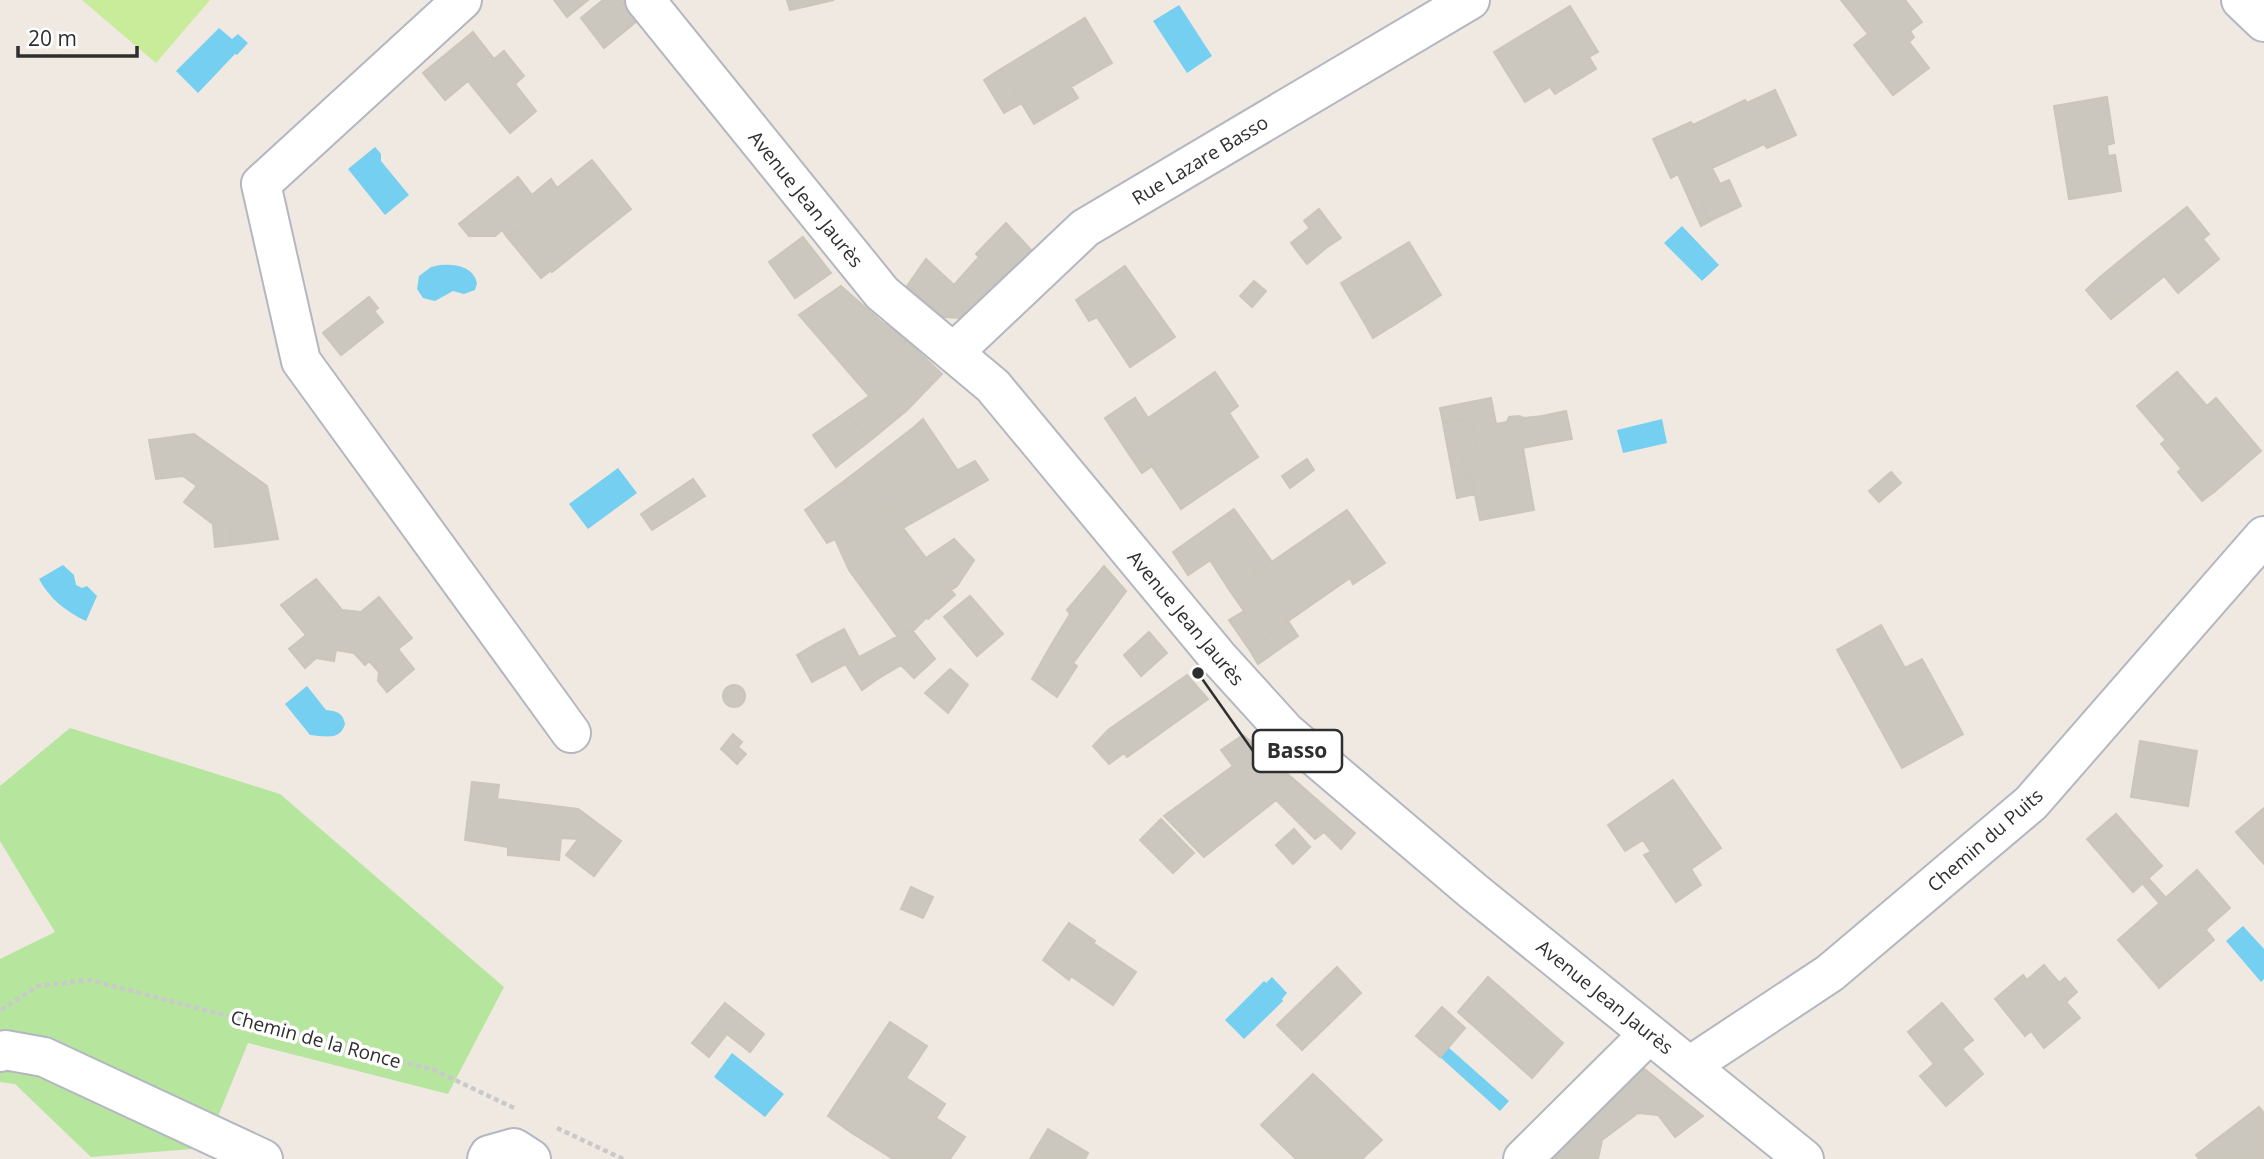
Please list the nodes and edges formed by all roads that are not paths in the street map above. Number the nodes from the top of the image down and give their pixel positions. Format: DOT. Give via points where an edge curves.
graph roads {
  1 [pos="462,0"];
  2 [pos="645,0"];
  3 [pos="1469,0"];
  4 [pos="2241,0"];
  5 [pos="2264,22"];
  6 [pos="954,352"];
  7 [pos="2264,536"];
  8 [pos="571,733"];
  9 [pos="1649,1034"];
  10 [pos="0,1052"];
  11 [pos="1691,1065"];
  12 [pos="263,1159"];
  13 [pos="487,1159"];
  14 [pos="531,1159"];
  15 [pos="1523,1159"];
  16 [pos="1804,1159"];
  1 -- 8 [label="street" via="261,184 301,361"];
  2 -- 6 [label="street, Avenue Jean Jaurès" via="882,293"];
  3 -- 6 [label="street, Rue Lazare Basso" via="1085,228"];
  4 -- 5 [label="street"];
  6 -- 9 [label="street, Avenue Jean Jaurès" via="993,386 1208,646 1286,732"];
  7 -- 11 [label="street, Chemin du Puits" via="2031,803 1830,973"];
  9 -- 11 [label="street, Avenue Jean Jaurès"];
  9 -- 15 [label="street"];
  10 -- 12 [label="street" via="44,1057"];
  11 -- 16 [label="street, Avenue Jean Jaurès"];
  13 -- 14 [label="street" via="514,1148"];
}
